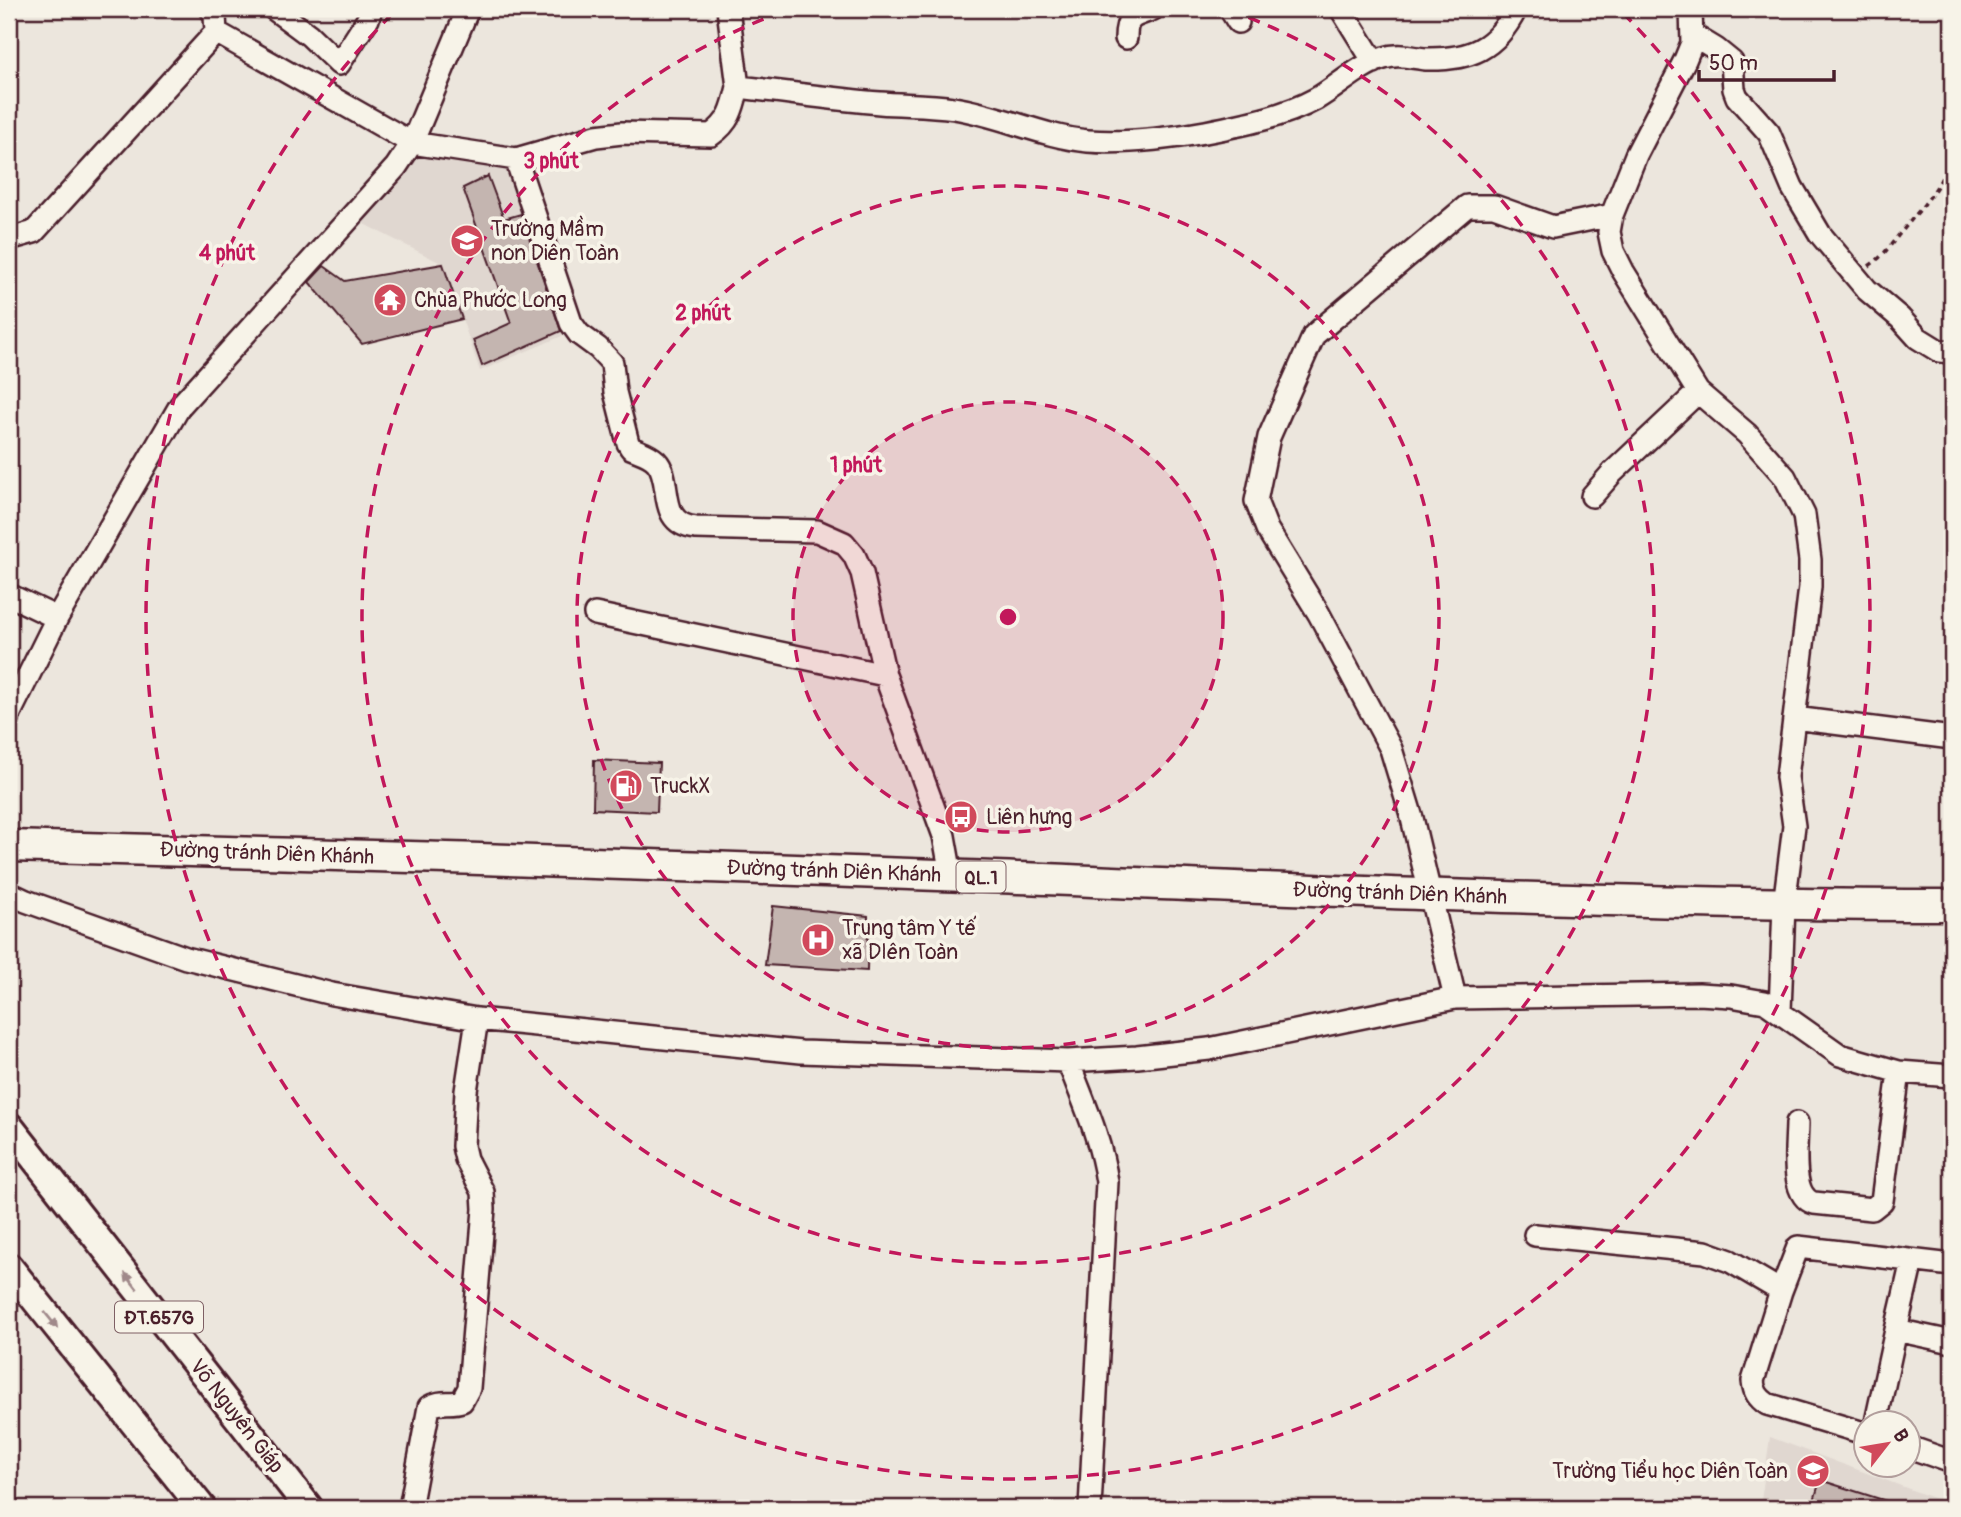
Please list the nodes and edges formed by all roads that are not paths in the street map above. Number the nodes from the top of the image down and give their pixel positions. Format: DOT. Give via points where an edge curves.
graph roads {
  1 [pos="211,9"];
  2 [pos="274,9"];
  3 [pos="371,9"];
  4 [pos="468,9"];
  5 [pos="728,9"];
  6 [pos="1153,9"];
  7 [pos="1341,9"];
  8 [pos="1516,9"];
  9 [pos="1691,9"];
  10 [pos="216,32"];
  11 [pos="1693,35"];
  12 [pos="1126,38"];
  13 [pos="1374,62"];
  14 [pos="738,87"];
  15 [pos="412,143"];
  16 [pos="516,159"];
  17 [pos="1612,215"];
  18 [pos="9,239"];
  19 [pos="1952,352"];
  20 [pos="1698,392"];
  21 [pos="1592,496"];
  22 [pos="9,595"];
  23 [pos="595,614"];
  24 [pos="57,618"];
  25 [pos="884,675"];
  26 [pos="9,715"];
  27 [pos="1794,718"];
  28 [pos="1952,738"];
  29 [pos="9,846"];
  30 [pos="951,875"];
  31 [pos="9,893"];
  32 [pos="1432,894"];
  33 [pos="1784,905"];
  34 [pos="1952,905"];
  35 [pos="1455,998"];
  36 [pos="1780,1011"];
  37 [pos="477,1019"];
  38 [pos="1068,1061"];
  39 [pos="1899,1072"];
  40 [pos="1952,1076"];
  41 [pos="1797,1123"];
  42 [pos="9,1126"];
  43 [pos="1535,1235"];
  44 [pos="1912,1261"];
  45 [pos="1952,1265"];
  46 [pos="9,1267"];
  47 [pos="1781,1291"];
  48 [pos="1896,1330"];
  49 [pos="1952,1342"];
  50 [pos="1878,1408"];
  51 [pos="1853,1430"];
  52 [pos="1923,1452"];
  53 [pos="1952,1462"];
  54 [pos="202,1508"];
  55 [pos="309,1508"];
  56 [pos="410,1508"];
  57 [pos="1090,1508"];
  1 -- 10 [label="street"];
  2 -- 3 [label="street" via="339,64"];
  4 -- 15 [label="street"];
  5 -- 14 [label="street"];
  6 -- 12 [label="street" via="1130,18"];
  7 -- 13 [label="street"];
  8 -- 13 [label="street" via="1496,38 1475,53 1426,59 1395,55"];
  9 -- 11 [label="street"];
  10 -- 15 [label="street"];
  10 -- 18 [label="street" via="34,232"];
  11 -- 17 [label="street"];
  11 -- 19 [label="street" via="1732,62 1737,97 1769,133 1800,202 1854,276 1918,338 1939,351"];
  13 -- 14 [label="street" via="1296,108 1206,132 1142,141 1087,141 957,108"];
  14 -- 16 [label="street" via="729,119 711,135 596,136"];
  15 -- 16 [label="street"];
  15 -- 24 [label="street" via="397,167 180,406"];
  16 -- 25 [label="street" via="571,323 612,363 628,443 660,465 678,522 696,528 817,531 844,543 862,573"];
  17 -- 20 [label="street" via="1613,251"];
  17 -- 32 [label="street" via="1553,227 1494,206 1467,206 1314,335 1269,437 1256,501 1267,529 1319,614 1391,749"];
  20 -- 21 [label="street"];
  20 -- 27 [label="street" via="1777,467 1804,515 1810,587"];
  22 -- 24 [label="street"];
  23 -- 25 [label="street"];
  24 -- 26 [label="street"];
  25 -- 30 [label="street" via="944,836"];
  27 -- 28 [label="street"];
  27 -- 33 [label="street" via="1787,777 1794,826"];
  29 -- 30 [label="highway, Đường tránh Diên Khánh / QL.1"];
  30 -- 32 [label="highway, Đường tránh Diên Khánh / QL.1"];
  31 -- 37 [label="street" via="217,967 332,994"];
  32 -- 33 [label="highway, Đường tránh Diên Khánh / QL.1"];
  32 -- 35 [label="street"];
  33 -- 34 [label="highway, Đường tránh Diên Khánh / QL.1"];
  33 -- 36 [label="street"];
  35 -- 36 [label="street" via="1699,994 1745,997"];
  35 -- 38 [label="street" via="1209,1049"];
  36 -- 39 [label="street" via="1840,1055"];
  37 -- 38 [label="street" via="801,1052"];
  37 -- 56 [label="street" via="463,1146 483,1192 484,1209 469,1388 456,1404 440,1402 429,1407"];
  38 -- 57 [label="street" via="1096,1133 1107,1182"];
  39 -- 40 [label="street"];
  39 -- 41 [label="street" via="1882,1201 1872,1209 1814,1203 1801,1193"];
  55 -- 42 [label="main road, Võ Nguyên Giáp / ĐT.657G, one-way"];
  43 -- 47 [label="street" via="1705,1252"];
  44 -- 45 [label="street"];
  44 -- 47 [label="street" via="1798,1247"];
  44 -- 48 [label="street"];
  46 -- 54 [label="main road, one-way"];
  47 -- 51 [label="street" via="1753,1381 1756,1394 1767,1404"];
  48 -- 49 [label="street"];
  48 -- 50 [label="street"];
  52 -- 53 [label="street"];
}
